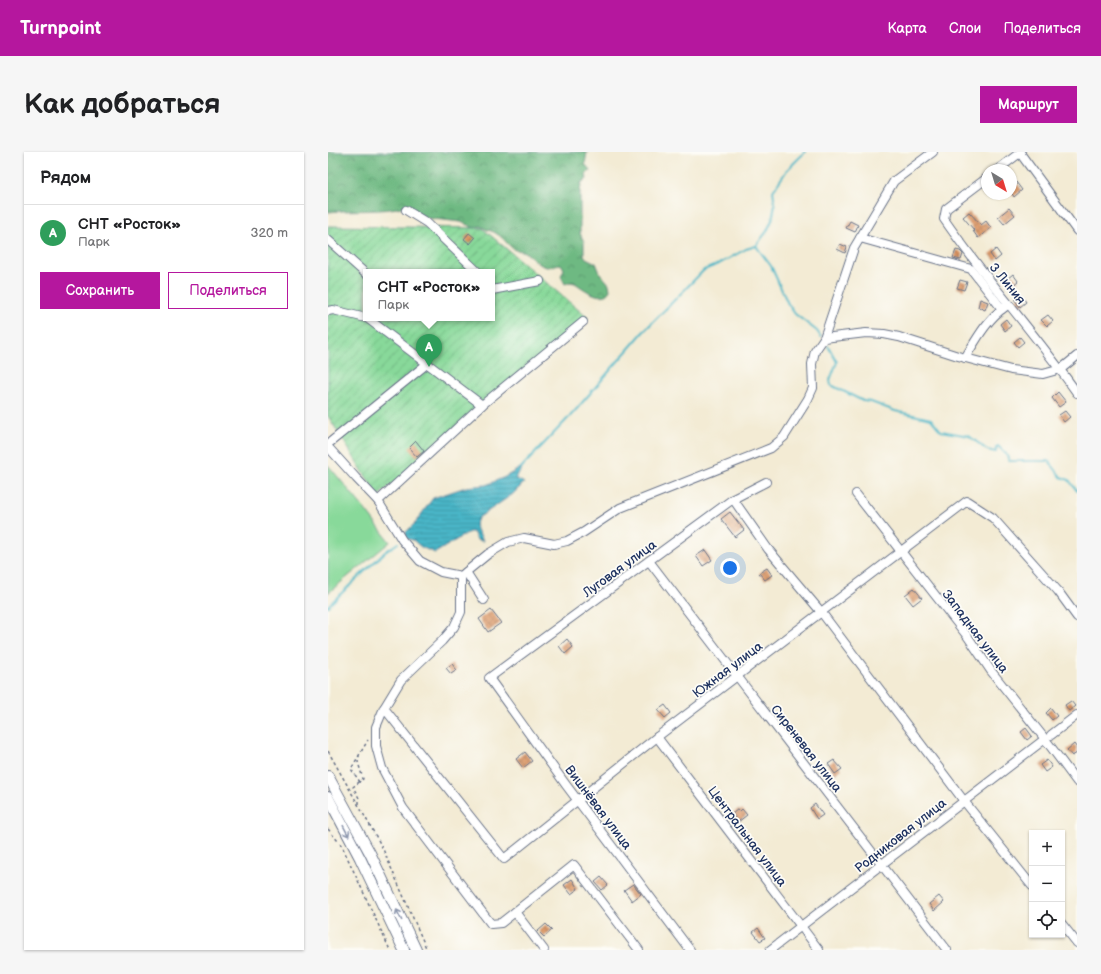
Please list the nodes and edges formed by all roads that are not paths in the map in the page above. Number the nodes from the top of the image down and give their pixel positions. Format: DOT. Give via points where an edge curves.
graph roads {
  1 [pos="933,152"];
  2 [pos="1021,152"];
  3 [pos="1005,164"];
  4 [pos="981,183"];
  5 [pos="406,210"];
  6 [pos="1077,231"];
  7 [pos="860,238"];
  8 [pos="328,240"];
  9 [pos="475,269"];
  10 [pos="363,271"];
  11 [pos="540,281"];
  12 [pos="495,289"];
  13 [pos="1010,304"];
  14 [pos="1002,309"];
  15 [pos="328,311"];
  16 [pos="363,317"];
  17 [pos="371,321"];
  18 [pos="582,322"];
  19 [pos="824,338"];
  20 [pos="1077,356"];
  21 [pos="965,358"];
  22 [pos="428,364"];
  23 [pos="1061,369"];
  24 [pos="1077,393"];
  25 [pos="482,405"];
  26 [pos="328,444"];
  27 [pos="328,447"];
  28 [pos="766,482"];
  29 [pos="856,494"];
  30 [pos="733,499"];
  31 [pos="378,500"];
  32 [pos="900,552"];
  33 [pos="649,561"];
  34 [pos="463,574"];
  35 [pos="484,600"];
  36 [pos="822,613"];
  37 [pos="1077,617"];
  38 [pos="736,676"];
  39 [pos="489,678"];
  40 [pos="384,708"];
  41 [pos="1077,715"];
  42 [pos="657,737"];
  43 [pos="1048,737"];
  44 [pos="328,776"];
  45 [pos="1077,782"];
  46 [pos="328,797"];
  47 [pos="578,800"];
  48 [pos="964,801"];
  49 [pos="882,864"];
  50 [pos="1029,882"];
  51 [pos="515,912"];
  52 [pos="801,926"];
  53 [pos="1065,928"];
  54 [pos="1077,942"];
  55 [pos="404,950"];
  56 [pos="416,950"];
  57 [pos="544,950"];
  58 [pos="639,950"];
  59 [pos="690,950"];
  60 [pos="770,950"];
  61 [pos="819,950"];
  62 [pos="947,950"];
  1 -- 7 [label="street" via="894,181"];
  2 -- 3 [label="street"];
  2 -- 6 [label="street"];
  4 -- 13 [label="street, 3 Линия" via="946,209 944,219"];
  5 -- 9 [label="street" via="427,223"];
  7 -- 14 [label="street" via="972,269"];
  7 -- 19 [label="street" via="854,248"];
  8 -- 10 [label="street"];
  11 -- 12 [label="street"];
  13 -- 14 [label="street"];
  13 -- 23 [label="street, 3 Линия"];
  14 -- 21 [label="street" via="980,333"];
  15 -- 16 [label="street"];
  17 -- 22 [label="street"];
  18 -- 25 [label="street"];
  19 -- 21 [label="street" via="866,333 884,334"];
  19 -- 34 [label="street" via="815,351 812,364 813,388 808,399 784,436 771,448 620,508 567,542 554,544 524,538 508,542"];
  20 -- 23 [label="street"];
  21 -- 23 [label="street" via="1011,370 1043,374"];
  22 -- 25 [label="street"];
  22 -- 26 [label="street"];
  23 -- 24 [label="street, 3 Линия"];
  25 -- 31 [label="street"];
  27 -- 31 [label="street"];
  28 -- 30 [label="street, Луговая улица"];
  29 -- 32 [label="street, Западная улица"];
  30 -- 33 [label="street, Луговая улица"];
  30 -- 36 [label="street" via="768,549"];
  31 -- 34 [label="street" via="402,540 420,561 441,572"];
  32 -- 36 [label="street, Южная улица"];
  32 -- 37 [label="street, Южная улица" via="967,501 993,518 1058,591"];
  32 -- 43 [label="street, Западная улица" via="968,637 991,671"];
  33 -- 38 [label="street, Сиреневая улица"];
  33 -- 39 [label="street, Луговая улица"];
  34 -- 35 [label="street"];
  34 -- 40 [label="street" via="461,612 454,627 401,680"];
  36 -- 38 [label="street, Южная улица"];
  36 -- 48 [label="street"];
  38 -- 42 [label="street, Южная улица"];
  38 -- 49 [label="street, Сиреневая улица"];
  39 -- 47 [label="street, Вишнёвая улица"];
  40 -- 47 [label="street, Южная улица" via="504,859"];
  40 -- 51 [label="street" via="376,727 376,746 382,768 408,814 491,924 501,923"];
  41 -- 43 [label="street, Родниковая улица"];
  42 -- 47 [label="street, Южная улица"];
  42 -- 52 [label="street, Центральная улица"];
  43 -- 45 [label="street, Западная улица"];
  43 -- 48 [label="street, Родниковая улица"];
  56 -- 44 [label="main road, one-way" via="370,853"];
  46 -- 55 [label="main road, one-way"];
  47 -- 59 [label="street, Вишнёвая улица"];
  48 -- 49 [label="street, Родниковая улица"];
  48 -- 50 [label="street"];
  49 -- 52 [label="street, Родниковая улица"];
  49 -- 62 [label="street, Сиреневая улица"];
  51 -- 57 [label="street"];
  51 -- 58 [label="street" via="574,865"];
  52 -- 60 [label="street, Родниковая улица"];
  52 -- 61 [label="street, Центральная улица"];
  53 -- 54 [label="street"];
}
